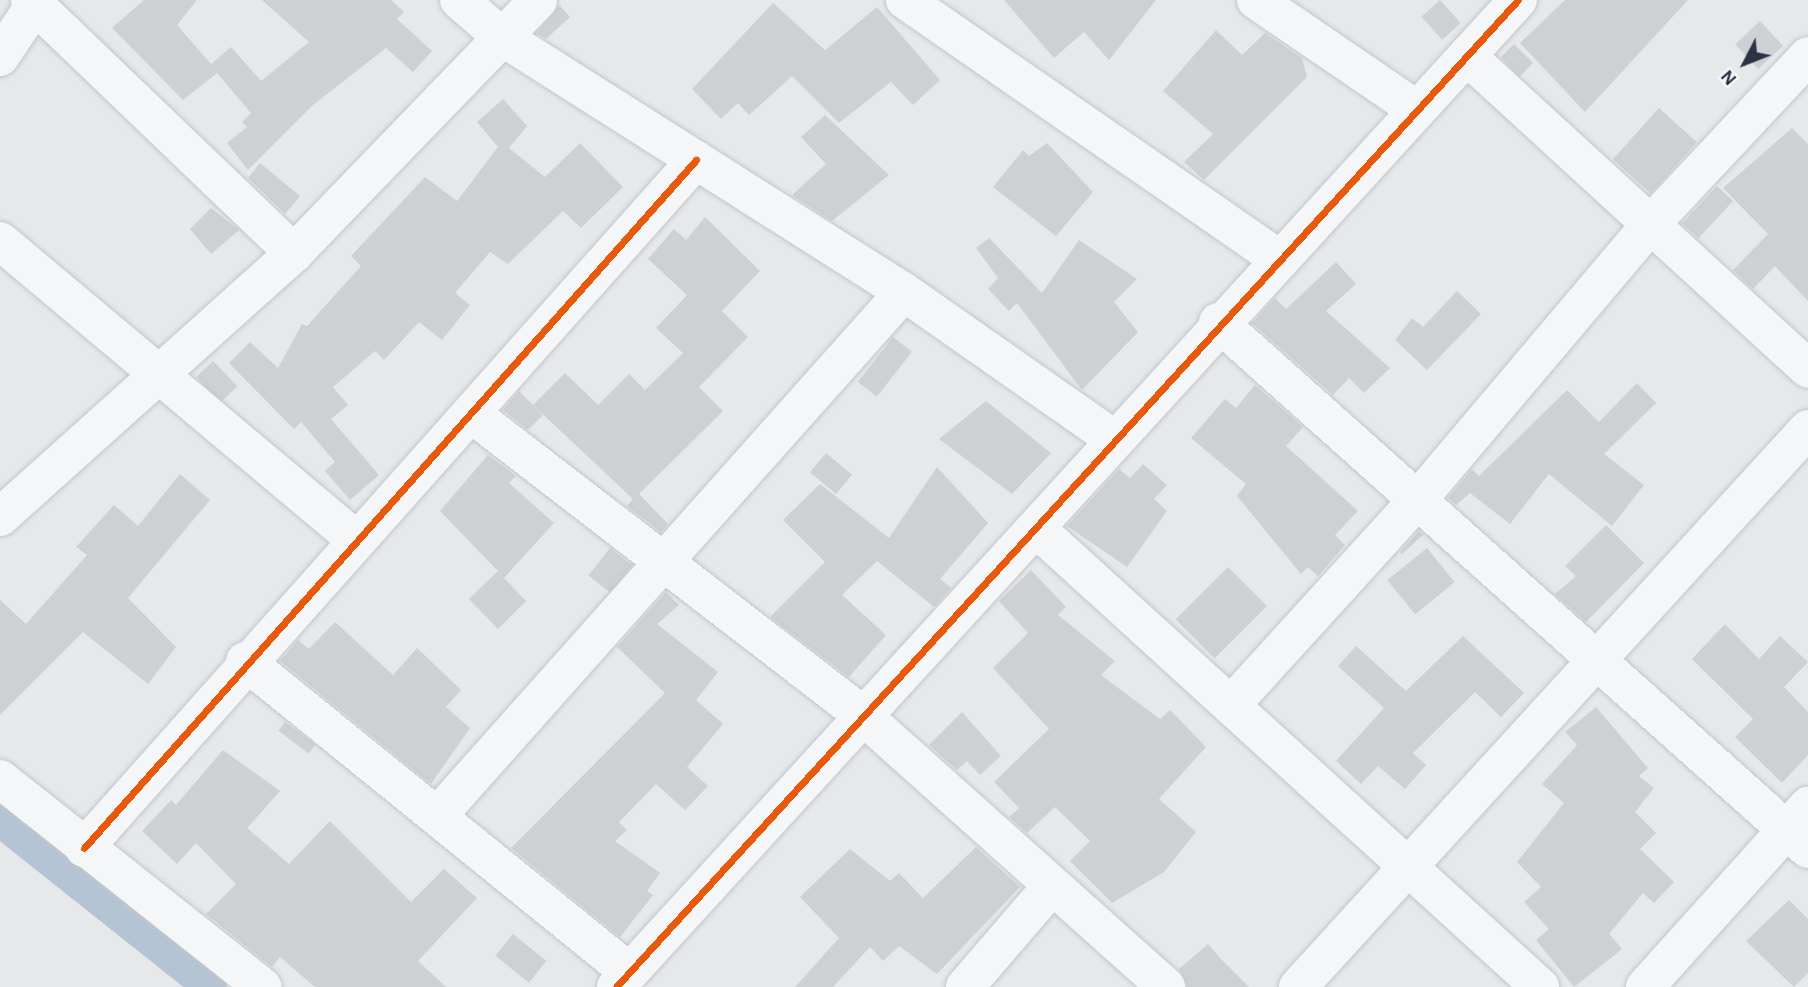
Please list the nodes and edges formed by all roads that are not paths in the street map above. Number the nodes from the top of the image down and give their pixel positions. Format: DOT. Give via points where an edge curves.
graph roads {
  1 [pos="459,0"];
  2 [pos="538,0"];
  3 [pos="905,0"];
  4 [pos="1256,0"];
  5 [pos="34,1"];
  6 [pos="1517,1"];
  7 [pos="502,37"];
  8 [pos="1467,56"];
  9 [pos="1808,56"];
  10 [pos="0,57"];
  11 [pos="1416,109"];
  12 [pos="696,160"];
  13 [pos="1650,225"];
  14 [pos="0,241"];
  15 [pos="294,253"];
  16 [pos="1281,260"];
  17 [pos="904,292"];
  18 [pos="1218,322"];
  19 [pos="1808,369"];
  20 [pos="157,379"];
  21 [pos="473,415"];
  22 [pos="1808,429"];
  23 [pos="1114,439"];
  24 [pos="1415,503"];
  25 [pos="0,517"];
  26 [pos="1038,530"];
  27 [pos="354,538"];
  28 [pos="665,561"];
  29 [pos="245,661"];
  30 [pos="1596,662"];
  31 [pos="1231,705"];
  32 [pos="862,715"];
  33 [pos="0,779"];
  34 [pos="439,814"];
  35 [pos="1801,829"];
  36 [pos="84,848"];
  37 [pos="1408,868"];
  38 [pos="1052,886"];
  39 [pos="622,979"];
  40 [pos="262,987"];
  41 [pos="965,987"];
  42 [pos="1166,987"];
  43 [pos="1298,987"];
  44 [pos="1540,987"];
  45 [pos="1645,987"];
  1 -- 7 [label="street"];
  2 -- 7 [label="street"];
  3 -- 16 [label="street"];
  4 -- 11 [label="street"];
  5 -- 10 [label="street"];
  5 -- 15 [label="street"];
  6 -- 8 [label="street"];
  7 -- 12 [label="street"];
  7 -- 15 [label="street"];
  8 -- 11 [label="street"];
  8 -- 13 [label="street"];
  9 -- 13 [label="street"];
  11 -- 16 [label="street"];
  12 -- 17 [label="street"];
  12 -- 21 [label="street"];
  13 -- 19 [label="street"];
  13 -- 24 [label="street"];
  14 -- 20 [label="street"];
  15 -- 20 [label="street"];
  16 -- 18 [label="street"];
  17 -- 23 [label="street"];
  17 -- 28 [label="street"];
  18 -- 23 [label="street"];
  18 -- 24 [label="street"];
  20 -- 25 [label="street"];
  20 -- 27 [label="street"];
  21 -- 27 [label="street"];
  21 -- 28 [label="street"];
  22 -- 30 [label="street"];
  23 -- 26 [label="street"];
  24 -- 30 [label="street"];
  24 -- 31 [label="street"];
  26 -- 31 [label="street"];
  26 -- 32 [label="street"];
  27 -- 29 [label="street"];
  28 -- 32 [label="street"];
  28 -- 34 [label="street"];
  29 -- 34 [label="street"];
  29 -- 36 [label="street"];
  30 -- 35 [label="street"];
  30 -- 37 [label="street"];
  31 -- 37 [label="street"];
  32 -- 38 [label="street"];
  32 -- 39 [label="street"];
  33 -- 36 [label="street"];
  34 -- 39 [label="street"];
  35 -- 45 [label="street"];
  36 -- 40 [label="street"];
  37 -- 43 [label="street"];
  37 -- 44 [label="street"];
  38 -- 41 [label="street"];
  38 -- 42 [label="street"];
}
